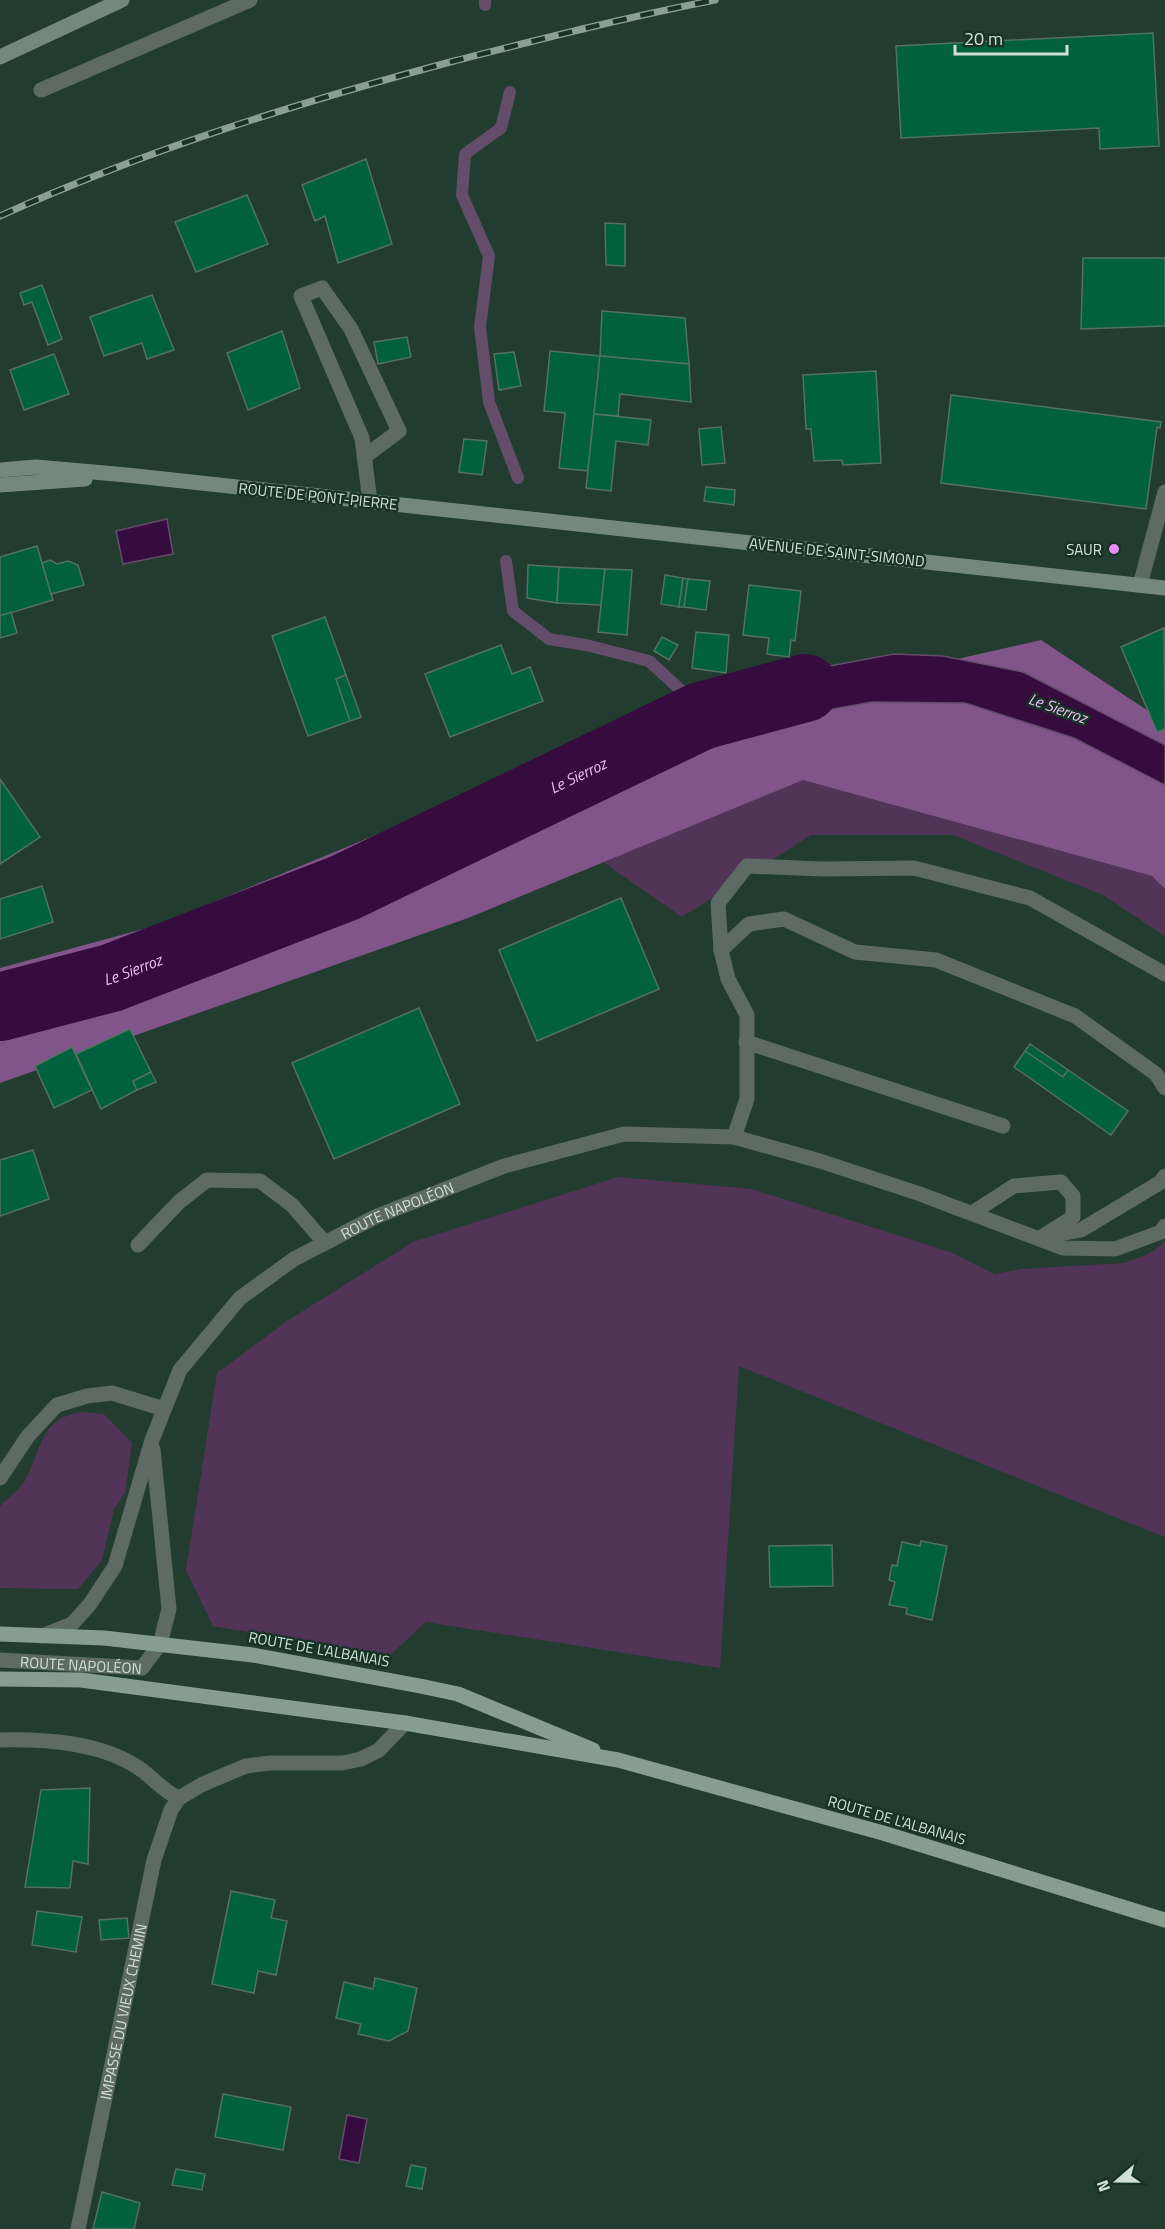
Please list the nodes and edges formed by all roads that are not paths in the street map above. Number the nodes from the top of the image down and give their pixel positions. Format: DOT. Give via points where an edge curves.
graph roads {
  1 [pos="122,0"];
  2 [pos="250,0"];
  3 [pos="0,57"];
  4 [pos="41,90"];
  5 [pos="364,457"];
  6 [pos="0,470"];
  7 [pos="127,475"];
  8 [pos="0,485"];
  9 [pos="1165,492"];
  10 [pos="370,502"];
  11 [pos="508,517"];
  12 [pos="1140,585"];
  13 [pos="1165,588"];
  14 [pos="721,950"];
  15 [pos="1165,974"];
  16 [pos="746,1042"];
  17 [pos="1165,1088"];
  18 [pos="1003,1126"];
  19 [pos="734,1137"];
  20 [pos="1165,1176"];
  21 [pos="972,1213"];
  22 [pos="1165,1226"];
  23 [pos="1040,1238"];
  24 [pos="325,1243"];
  25 [pos="138,1245"];
  26 [pos="164,1408"];
  27 [pos="152,1440"];
  28 [pos="0,1478"];
  29 [pos="0,1634"];
  30 [pos="42,1636"];
  31 [pos="160,1644"];
  32 [pos="0,1659"];
  33 [pos="0,1679"];
  34 [pos="405,1723"];
  35 [pos="0,1740"];
  36 [pos="618,1760"];
  37 [pos="179,1798"];
  38 [pos="1165,1920"];
  39 [pos="78,2229"];
  1 -- 3 [label="main road"];
  2 -- 4 [label="street"];
  5 -- 5 [label="street" via="362,438 301,296 322,288 351,329 399,431"];
  5 -- 10 [label="street"];
  6 -- 7 [label="main road, ROUTE DE PONT-PIERRE" via="36,467"];
  7 -- 8 [label="main road, ROUTE DE PONT-PIERRE"];
  7 -- 10 [label="main road, ROUTE DE PONT-PIERRE"];
  9 -- 12 [label="street"];
  10 -- 11 [label="main road, ROUTE DE PONT-PIERRE"];
  11 -- 12 [label="main road, AVENUE DE SAINT-SIMOND"];
  12 -- 13 [label="main road, AVENUE DE SAINT-SIMOND"];
  14 -- 15 [label="street" via="718,903 747,866 914,868 1030,898"];
  14 -- 16 [label="street" via="728,979 747,1015"];
  14 -- 17 [label="street" via="749,924 784,919 855,952 936,960 1075,1016 1156,1074"];
  16 -- 18 [label="street"];
  16 -- 19 [label="street" via="747,1099"];
  19 -- 21 [label="street, ROUTE NAPOLÉON" via="820,1161"];
  19 -- 24 [label="street, ROUTE NAPOLÉON" via="624,1134 504,1166 375,1216"];
  20 -- 23 [label="street" via="1081,1230"];
  21 -- 23 [label="street, ROUTE NAPOLÉON"];
  21 -- 23 [label="street" via="1014,1185 1061,1182 1073,1196 1073,1217"];
  22 -- 23 [label="street, ROUTE NAPOLÉON" via="1161,1232 1109,1250 1063,1248"];
  24 -- 25 [label="street" via="291,1205 260,1181 207,1180 179,1202"];
  24 -- 26 [label="street, ROUTE NAPOLÉON" via="294,1259 240,1298 180,1370"];
  26 -- 27 [label="street, ROUTE NAPOLÉON"];
  26 -- 28 [label="street" via="112,1393 57,1406 28,1436"];
  27 -- 30 [label="street, ROUTE NAPOLÉON" via="115,1566 90,1605 72,1624"];
  27 -- 31 [label="street, ROUTE NAPOLÉON" via="169,1609"];
  29 -- 30 [label="main road, ROUTE DE L'ALBANAIS"];
  30 -- 31 [label="main road, ROUTE DE L'ALBANAIS"];
  31 -- 32 [label="street, ROUTE NAPOLÉON" via="142,1668"];
  31 -- 36 [label="main road, ROUTE DE L'ALBANAIS" via="253,1655 458,1694"];
  33 -- 34 [label="main road, ROUTE DE L'ALBANAIS" via="81,1680"];
  34 -- 36 [label="main road, ROUTE DE L'ALBANAIS"];
  34 -- 37 [label="street" via="379,1750 361,1759 246,1766"];
  35 -- 37 [label="street" via="62,1743 109,1752 143,1770 164,1792"];
  36 -- 38 [label="main road, ROUTE DE L'ALBANAIS" via="883,1833"];
  37 -- 39 [label="street, IMPASSE DU VIEUX CHEMIN" via="154,1860"];
}
